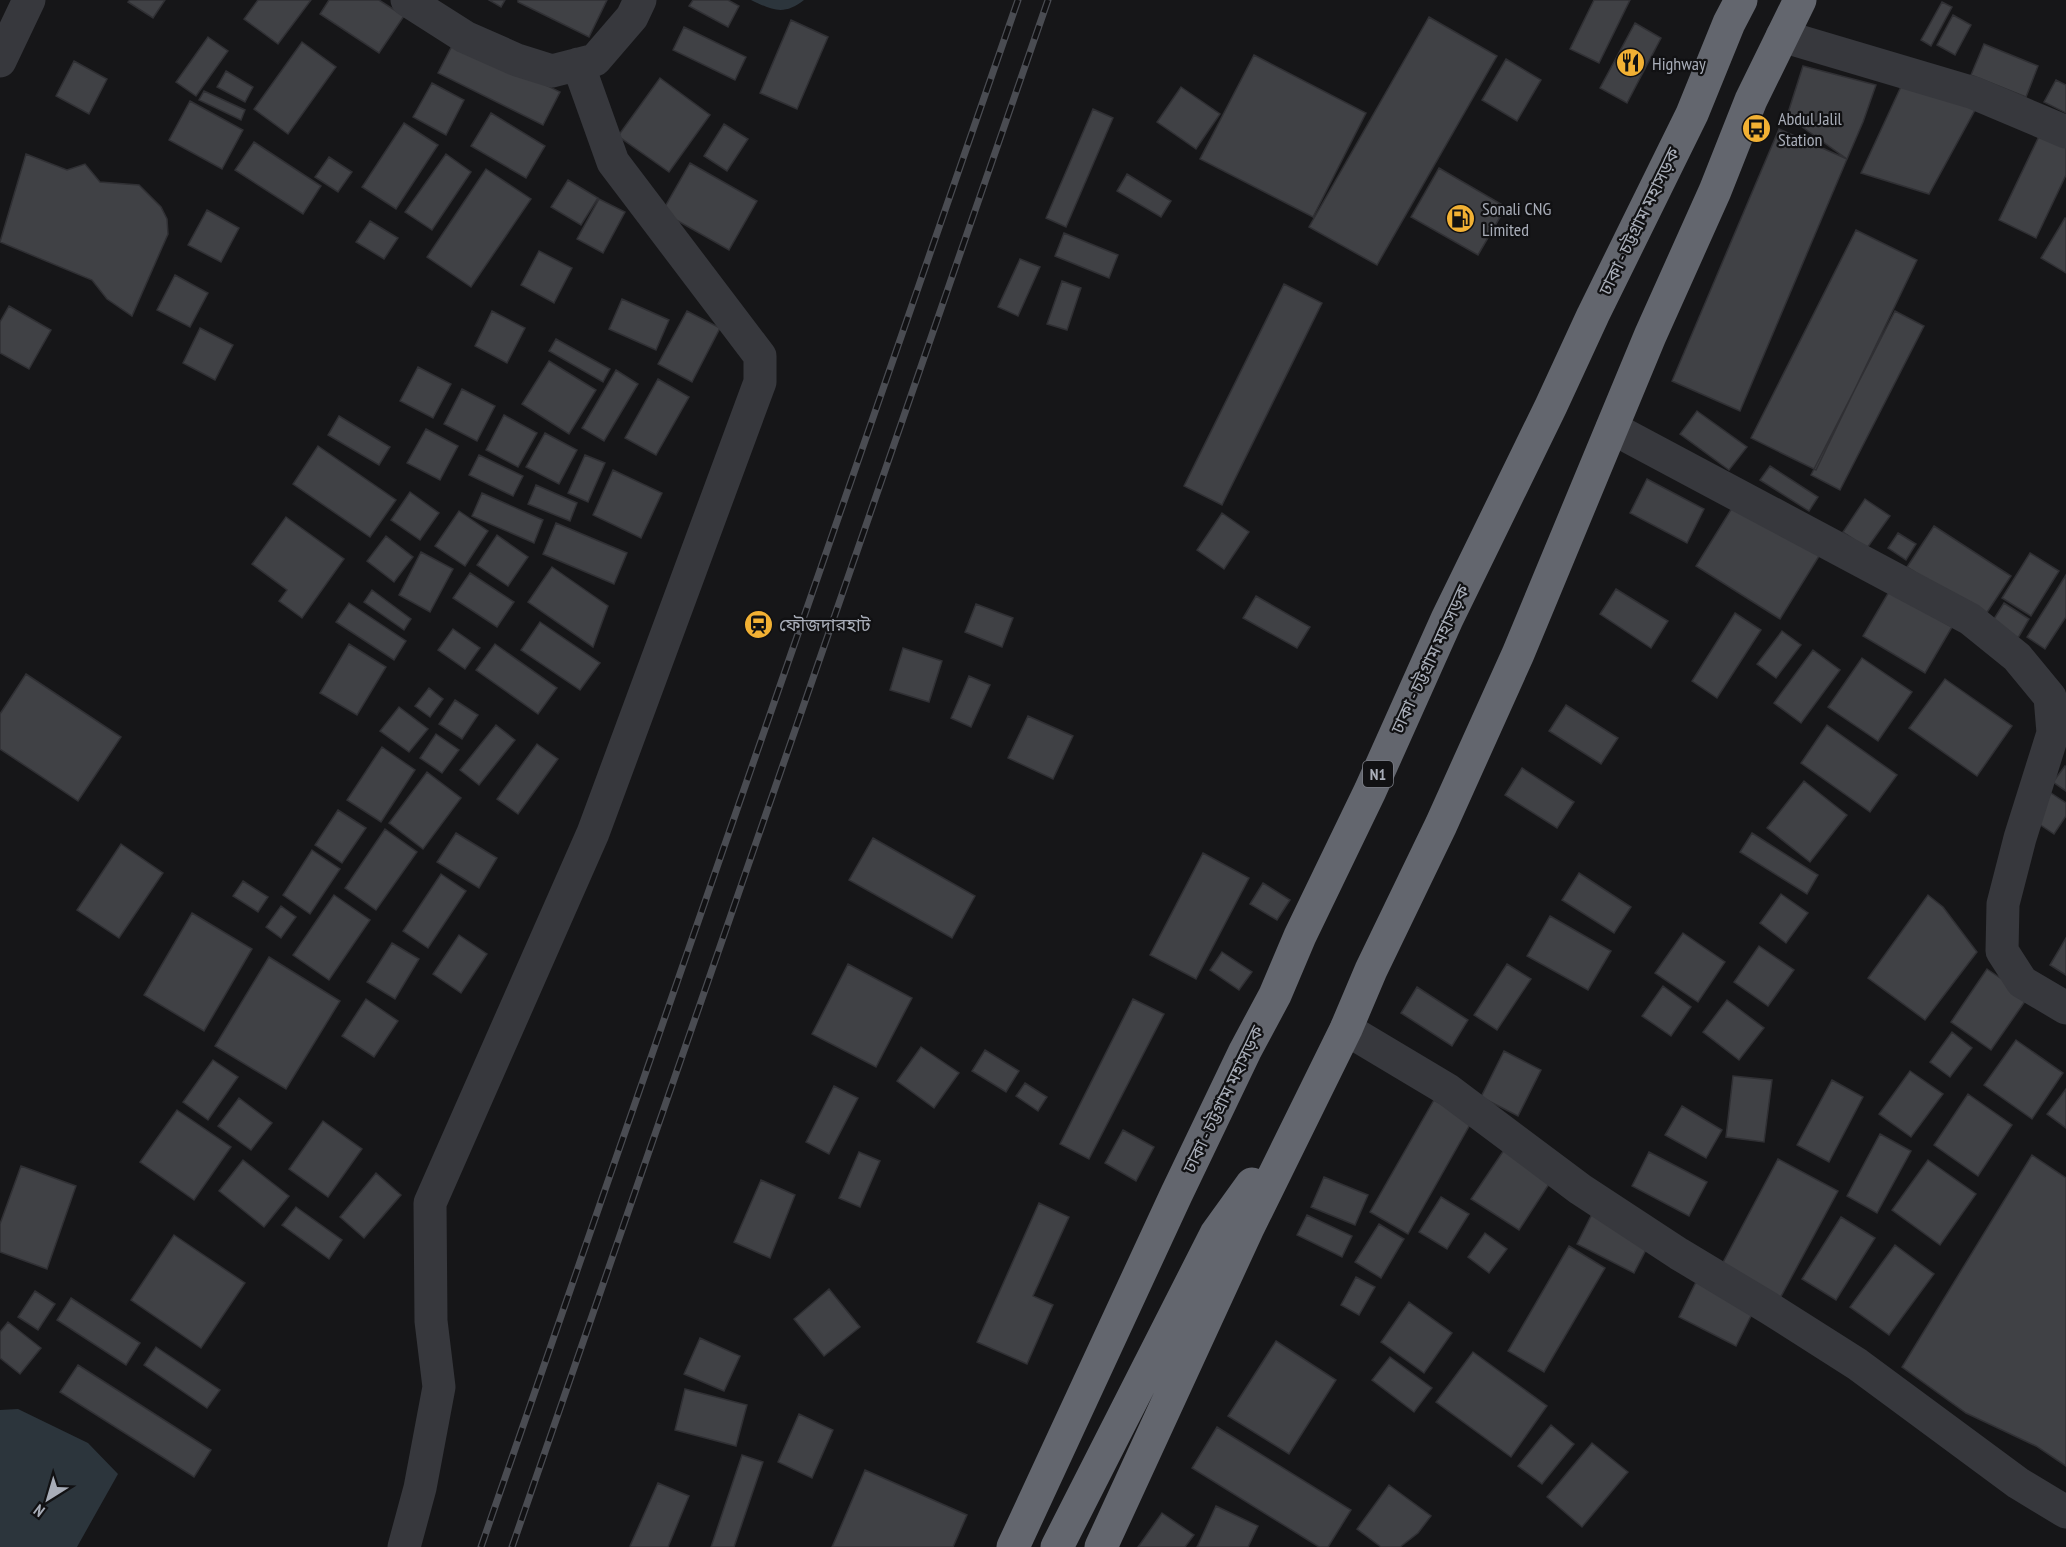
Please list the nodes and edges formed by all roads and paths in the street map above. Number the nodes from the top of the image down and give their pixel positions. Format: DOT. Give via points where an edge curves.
graph roads {
  1 [pos="29,0"];
  2 [pos="406,0"];
  3 [pos="640,0"];
  4 [pos="1741,0"];
  5 [pos="1800,0"];
  6 [pos="1782,36"];
  7 [pos="0,61"];
  8 [pos="578,64"];
  9 [pos="2066,132"];
  10 [pos="1612,428"];
  11 [pos="2066,1008"];
  12 [pos="1346,1029"];
  13 [pos="1307,1106"];
  14 [pos="2066,1512"];
  15 [pos="404,1547"];
  16 [pos="1013,1547"];
  17 [pos="1057,1547"];
  18 [pos="1101,1547"];
  1 -- 7 [label="street"];
  2 -- 8 [label="street" via="465,37 517,60 552,71"];
  3 -- 8 [label="street" via="632,17 596,60"];
  4 -- 16 [label="highway, ঢাকা - চট্টগ্রাম মহাসড়ক / N1" via="1692,114 1447,619 1275,995 1176,1196"];
  5 -- 6 [label="highway"];
  6 -- 9 [label="street" via="1974,93"];
  6 -- 10 [label="highway"];
  8 -- 15 [label="street" via="613,162 760,356 760,382 593,833 430,1203 431,1321 439,1387 420,1488"];
  10 -- 11 [label="street" via="1970,619 2017,657 2050,697 2053,733 2019,838 2003,904 2002,951 2022,982"];
  10 -- 12 [label="highway" via="1518,654"];
  12 -- 13 [label="highway"];
  12 -- 14 [label="street" via="1449,1090 1580,1189 1857,1364 2018,1483"];
  13 -- 17 [label="highway" via="1216,1234"];
  13 -- 18 [label="highway"];
}
